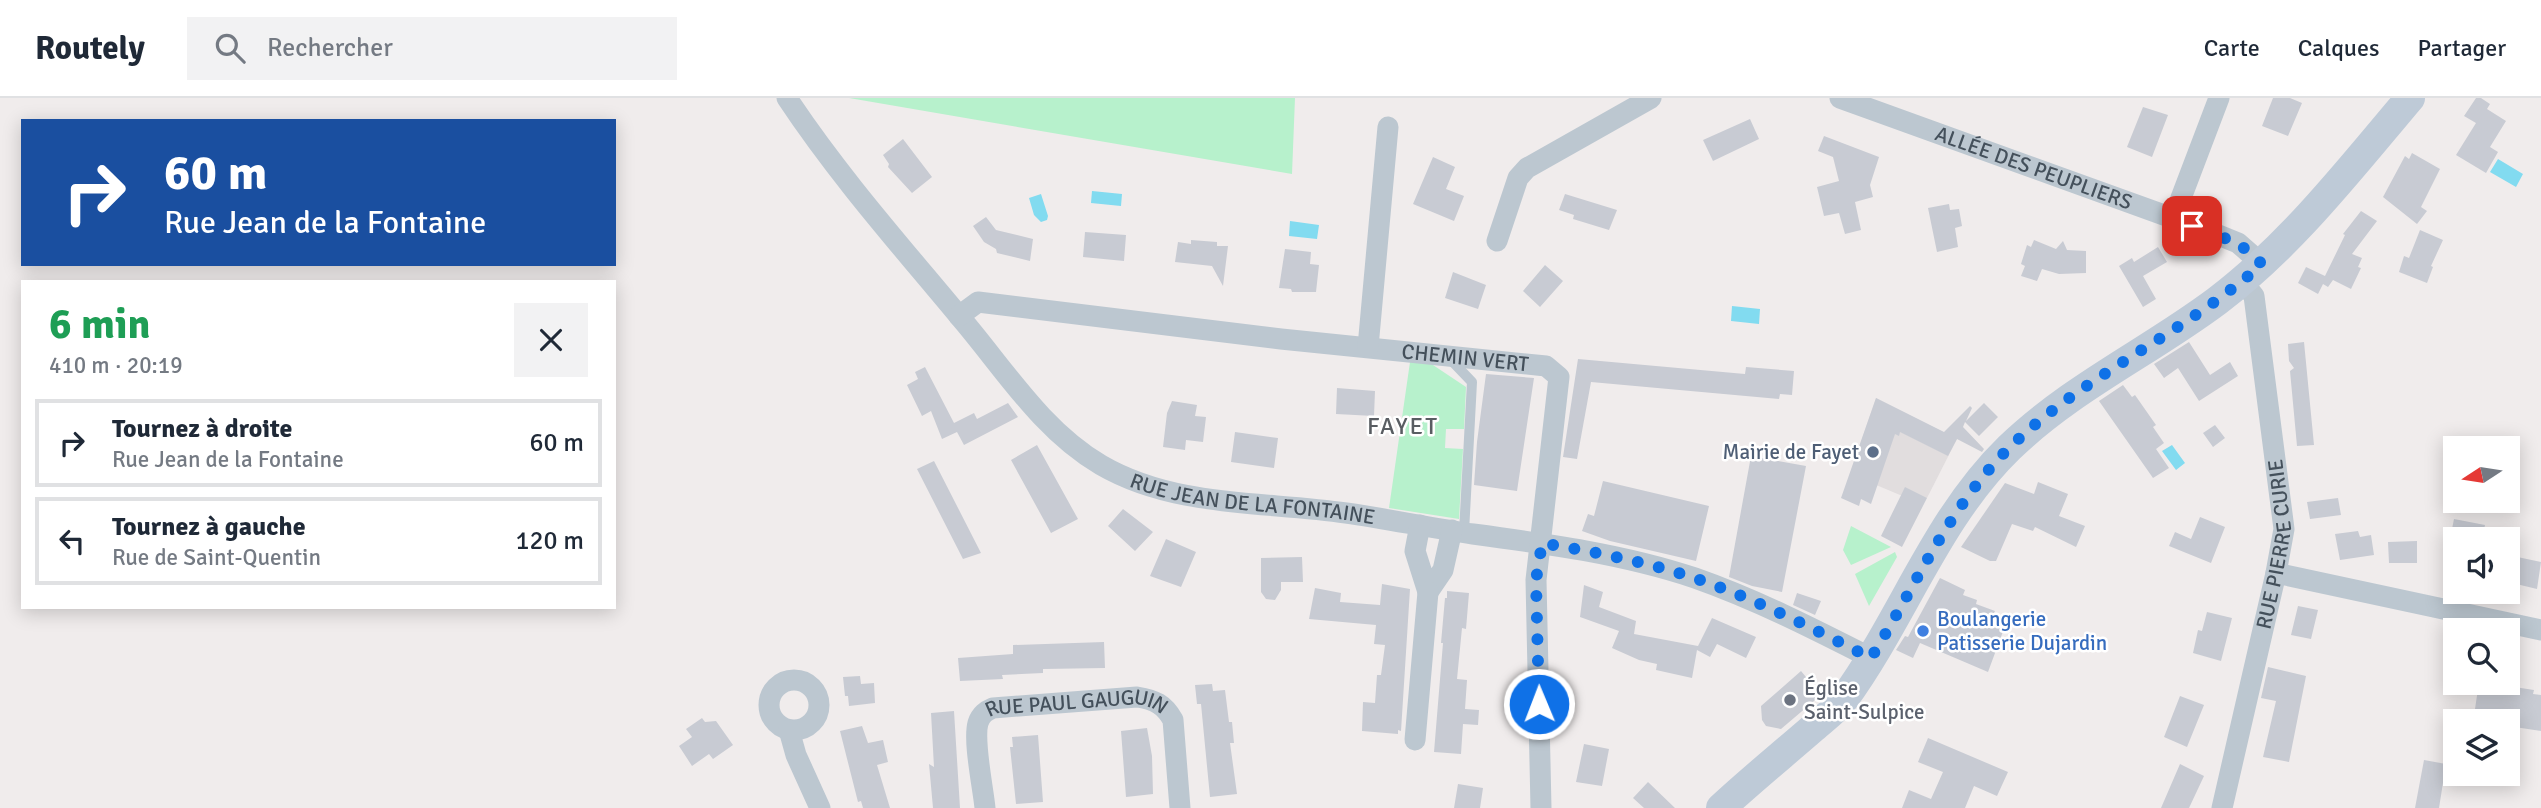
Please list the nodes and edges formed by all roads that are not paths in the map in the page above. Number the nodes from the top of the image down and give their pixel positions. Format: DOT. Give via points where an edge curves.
graph roads {
  1 [pos="787,98"];
  2 [pos="1651,98"];
  3 [pos="1840,98"];
  4 [pos="2219,98"];
  5 [pos="2410,98"];
  6 [pos="1880,105"];
  7 [pos="1388,127"];
  8 [pos="2174,219"];
  9 [pos="1497,241"];
  10 [pos="2252,272"];
  11 [pos="960,316"];
  12 [pos="1367,347"];
  13 [pos="1446,355"];
  14 [pos="1420,525"];
  15 [pos="1458,531"];
  16 [pos="1542,543"];
  17 [pos="2276,573"];
  18 [pos="1428,592"];
  19 [pos="2541,630"];
  20 [pos="1871,658"];
  21 [pos="789,730"];
  22 [pos="1415,740"];
  23 [pos="820,808"];
  24 [pos="985,808"];
  25 [pos="1180,808"];
  26 [pos="1541,808"];
  27 [pos="1721,808"];
  28 [pos="2222,808"];
  1 -- 11 [label="street, RUE JEAN DE LA FONTAINE" via="808,131"];
  2 -- 9 [label="street" via="1527,168 1518,178"];
  3 -- 6 [label="street, ALLÉE DES PEUPLIERS"];
  4 -- 8 [label="street"];
  5 -- 10 [label="main road" via="2313,213"];
  6 -- 8 [label="street, ALLÉE DES PEUPLIERS"];
  7 -- 12 [label="street"];
  8 -- 10 [label="street, ALLÉE DES PEUPLIERS" via="2238,243"];
  10 -- 17 [label="street, RUE PIERRE CURIE" via="2284,529"];
  10 -- 20 [label="main road" via="2199,313 2094,381 2010,447 1931,550"];
  11 -- 12 [label="street, CHEMIN VERT" via="978,302"];
  11 -- 14 [label="street, RUE JEAN DE LA FONTAINE" via="1069,443 1134,480 1195,497"];
  12 -- 13 [label="street, CHEMIN VERT"];
  13 -- 15 [label="lane" via="1472,382"];
  13 -- 16 [label="street, CHEMIN VERT" via="1546,366 1559,377"];
  14 -- 15 [label="street, RUE JEAN DE LA FONTAINE"];
  14 -- 18 [label="street" via="1415,551"];
  15 -- 16 [label="street, RUE JEAN DE LA FONTAINE"];
  15 -- 18 [label="street" via="1443,570"];
  16 -- 20 [label="street, RUE JEAN DE LA FONTAINE" via="1695,578"];
  16 -- 26 [label="street" via="1536,580"];
  17 -- 19 [label="street"];
  17 -- 28 [label="street, RUE PIERRE CURIE"];
  18 -- 22 [label="street"];
  20 -- 27 [label="main road" via="1842,702"];
  21 -- 23 [label="street"];
  24 -- 25 [label="street, RUE PAUL GAUGUIN" via="977,734 984,712 1137,696 1155,700 1167,708 1173,720"];
}
